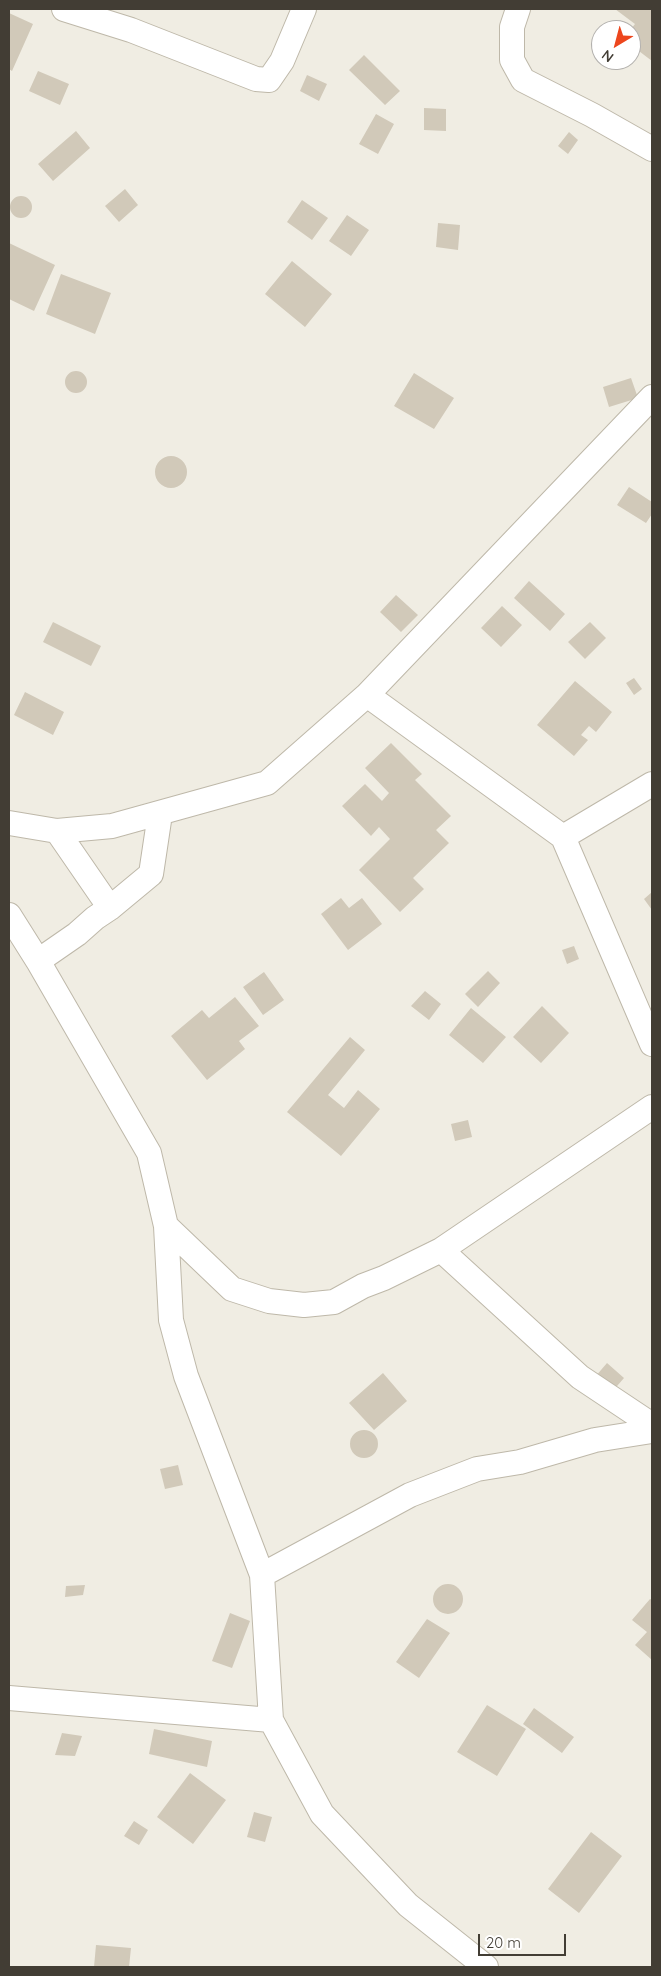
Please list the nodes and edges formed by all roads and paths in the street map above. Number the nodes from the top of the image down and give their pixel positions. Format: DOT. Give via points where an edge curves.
graph roads {
  1 [pos="64,9"];
  2 [pos="304,9"];
  3 [pos="518,9"];
  4 [pos="652,149"];
  5 [pos="652,397"];
  6 [pos="367,695"];
  7 [pos="652,784"];
  8 [pos="160,814"];
  9 [pos="9,823"];
  10 [pos="57,831"];
  11 [pos="564,837"];
  12 [pos="110,908"];
  13 [pos="9,915"];
  14 [pos="38,961"];
  15 [pos="652,1044"];
  16 [pos="652,1107"];
  17 [pos="166,1226"];
  18 [pos="441,1250"];
  19 [pos="652,1425"];
  20 [pos="652,1431"];
  21 [pos="262,1575"];
  22 [pos="9,1698"];
  23 [pos="271,1720"];
  24 [pos="486,1967"];
  1 -- 2 [label="street" via="131,30 256,79 269,80 282,61"];
  3 -- 4 [label="street" via="512,27 512,60 523,80"];
  5 -- 6 [label="street"];
  6 -- 8 [label="street" via="267,783"];
  6 -- 11 [label="street"];
  7 -- 11 [label="street"];
  8 -- 10 [label="street" via="112,826"];
  8 -- 12 [label="street" via="151,874"];
  9 -- 10 [label="street"];
  10 -- 12 [label="street"];
  11 -- 15 [label="street"];
  12 -- 14 [label="street"];
  13 -- 14 [label="street"];
  14 -- 17 [label="street" via="149,1152"];
  16 -- 18 [label="street"];
  17 -- 18 [label="street" via="232,1289 268,1301 304,1305 334,1302"];
  17 -- 21 [label="street" via="171,1320 186,1376"];
  18 -- 19 [label="street" via="580,1377"];
  20 -- 21 [label="street" via="594,1440 520,1462 477,1469 410,1495"];
  21 -- 23 [label="street"];
  22 -- 23 [label="street"];
  23 -- 24 [label="street" via="322,1814 408,1906"];
}
